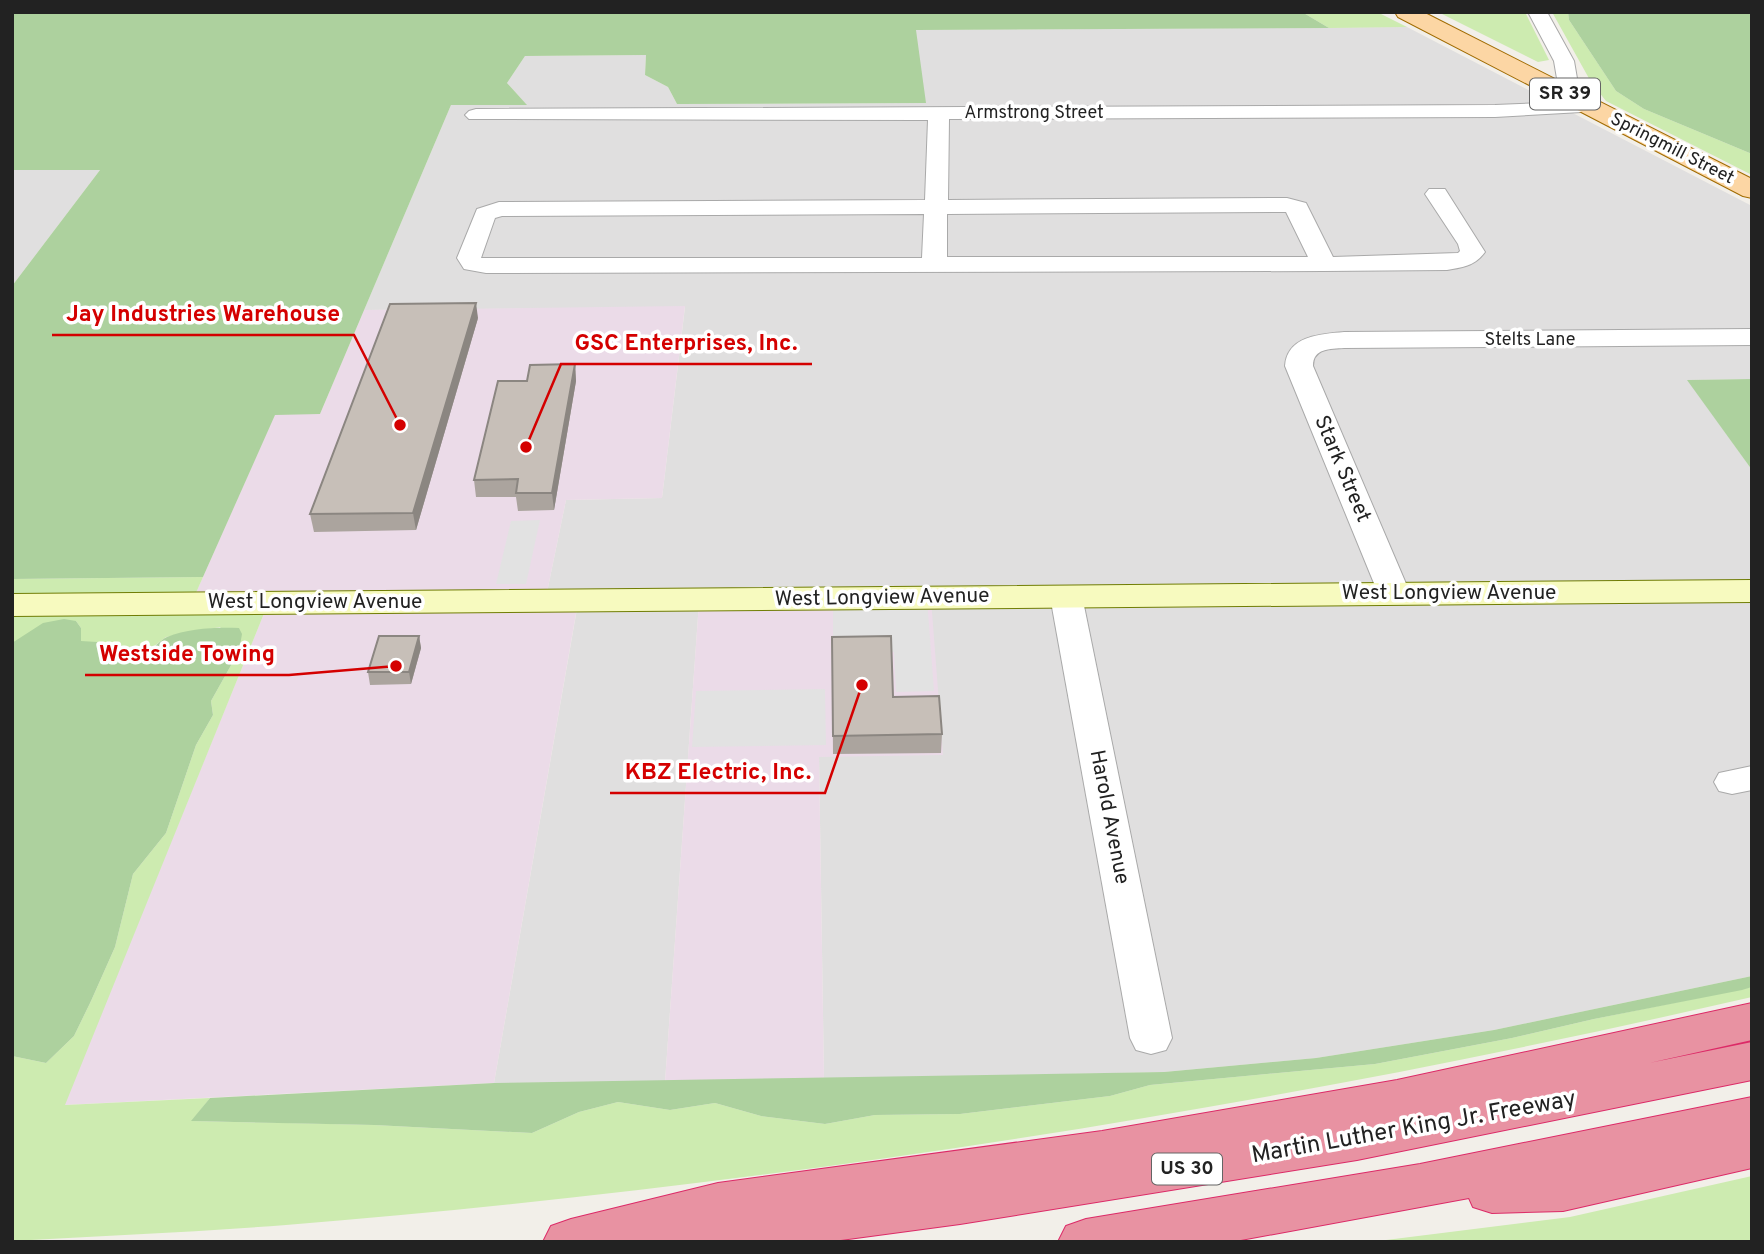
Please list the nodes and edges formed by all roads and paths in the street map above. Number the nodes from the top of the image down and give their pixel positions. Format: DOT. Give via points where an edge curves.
graph roads {
  1 [pos="1406,12"];
  2 [pos="1537,12"];
  3 [pos="1581,102"];
  4 [pos="939,114"];
  5 [pos="476,115"];
  6 [pos="1752,190"];
  7 [pos="1437,194"];
  8 [pos="938,207"];
  9 [pos="1324,264"];
  10 [pos="934,265"];
  11 [pos="1752,337"];
  12 [pos="1308,346"];
  13 [pos="1752,591"];
  14 [pos="1394,593"];
  15 [pos="1066,596"];
  16 [pos="12,605"];
  17 [pos="1752,1021"];
  18 [pos="1152,1038"];
  19 [pos="1752,1061"];
  20 [pos="1752,1118"];
  21 [pos="1752,1147"];
  22 [pos="1378,1194"];
  23 [pos="571,1242"];
  24 [pos="616,1242"];
  25 [pos="1086,1242"];
  1 -- 3 [label="main road, Springmill Street / SR 39"];
  2 -- 3 [label="street"];
  3 -- 4 [label="street, Armstrong Street" via="1495,111"];
  3 -- 6 [label="main road, Springmill Street / SR 39"];
  4 -- 5 [label="street, Armstrong Street"];
  4 -- 8 [label="street"];
  7 -- 9 [label="street" via="1470,244 1473,251 1466,259"];
  8 -- 9 [label="street" via="1293,206"];
  8 -- 10 [label="street"];
  8 -- 10 [label="street" via="499,209 485,214 469,258 473,264 486,266"];
  9 -- 10 [label="street"];
  11 -- 12 [label="street, Stelts Lane" via="1355,340"];
  12 -- 14 [label="street, Stark Street" via="1298,357 1299,366"];
  13 -- 14 [label="street, West Longview Avenue"];
  14 -- 15 [label="street, West Longview Avenue"];
  15 -- 16 [label="street, West Longview Avenue"];
  15 -- 18 [label="street, Harold Avenue"];
  17 -- 23 [label="highway" via="1396,1100 1102,1152 718,1205"];
  19 -- 24 [label="highway, Martin Luther King Jr. Freeway / US 30" via="1464,1121 1137,1177 934,1207"];
  20 -- 22 [label="highway"];
  21 -- 22 [label="highway" via="1563,1189"];
  22 -- 25 [label="highway"];
}
